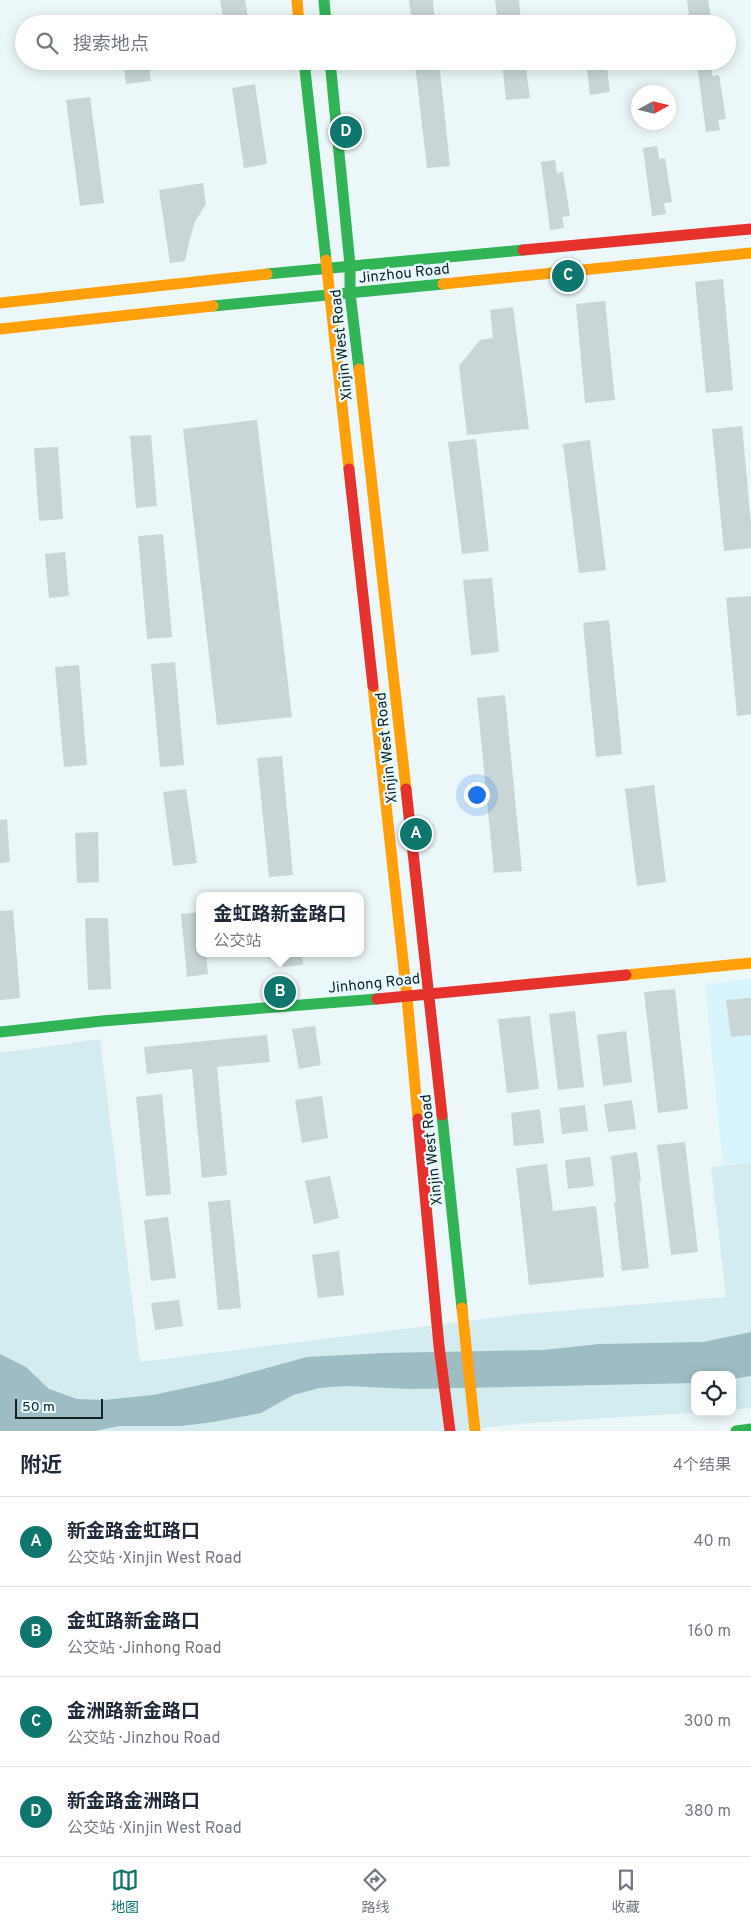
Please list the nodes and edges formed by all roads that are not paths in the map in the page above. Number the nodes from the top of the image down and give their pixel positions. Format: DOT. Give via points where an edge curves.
graph roads {
  1 [pos="297,0"];
  2 [pos="324,0"];
  3 [pos="299,15"];
  4 [pos="325,15"];
  5 [pos="305,70"];
  6 [pos="331,70"];
  7 [pos="751,229"];
  8 [pos="751,253"];
  9 [pos="350,265"];
  10 [pos="326,268"];
  11 [pos="329,294"];
  12 [pos="350,294"];
  13 [pos="0,303"];
  14 [pos="0,329"];
  15 [pos="751,963"];
  16 [pos="429,992"];
  17 [pos="407,997"];
  18 [pos="0,1032"];
  19 [pos="751,1429"];
  20 [pos="450,1431"];
  21 [pos="475,1431"];
  22 [pos="736,1431"];
  1 -- 3 [label="main road"];
  2 -- 4 [label="main road"];
  5 -- 10 [label="main road, Xinjin West Road"];
  6 -- 9 [label="main road, Xinjin West Road"];
  7 -- 9 [label="main road, Jinzhou Road"];
  8 -- 12 [label="main road, Jinzhou Road"];
  9 -- 10 [label="main road, Jinzhou Road"];
  9 -- 12 [label="main road, Xinjin West Road"];
  10 -- 11 [label="main road, Xinjin West Road"];
  10 -- 13 [label="main road, Jinzhou Road"];
  11 -- 12 [label="main road, Jinzhou Road"];
  11 -- 14 [label="main road, Jinzhou Road"];
  11 -- 17 [label="main road, Xinjin West Road"];
  12 -- 16 [label="main road, Xinjin West Road"];
  15 -- 16 [label="main road, Jinhong Road"];
  16 -- 17 [label="main road, Jinhong Road"];
  16 -- 21 [label="main road, Xinjin West Road"];
  17 -- 18 [label="main road, Jinhong Road"];
  17 -- 20 [label="main road, Xinjin West Road" via="439,1346"];
  19 -- 22 [label="main road"];
}
